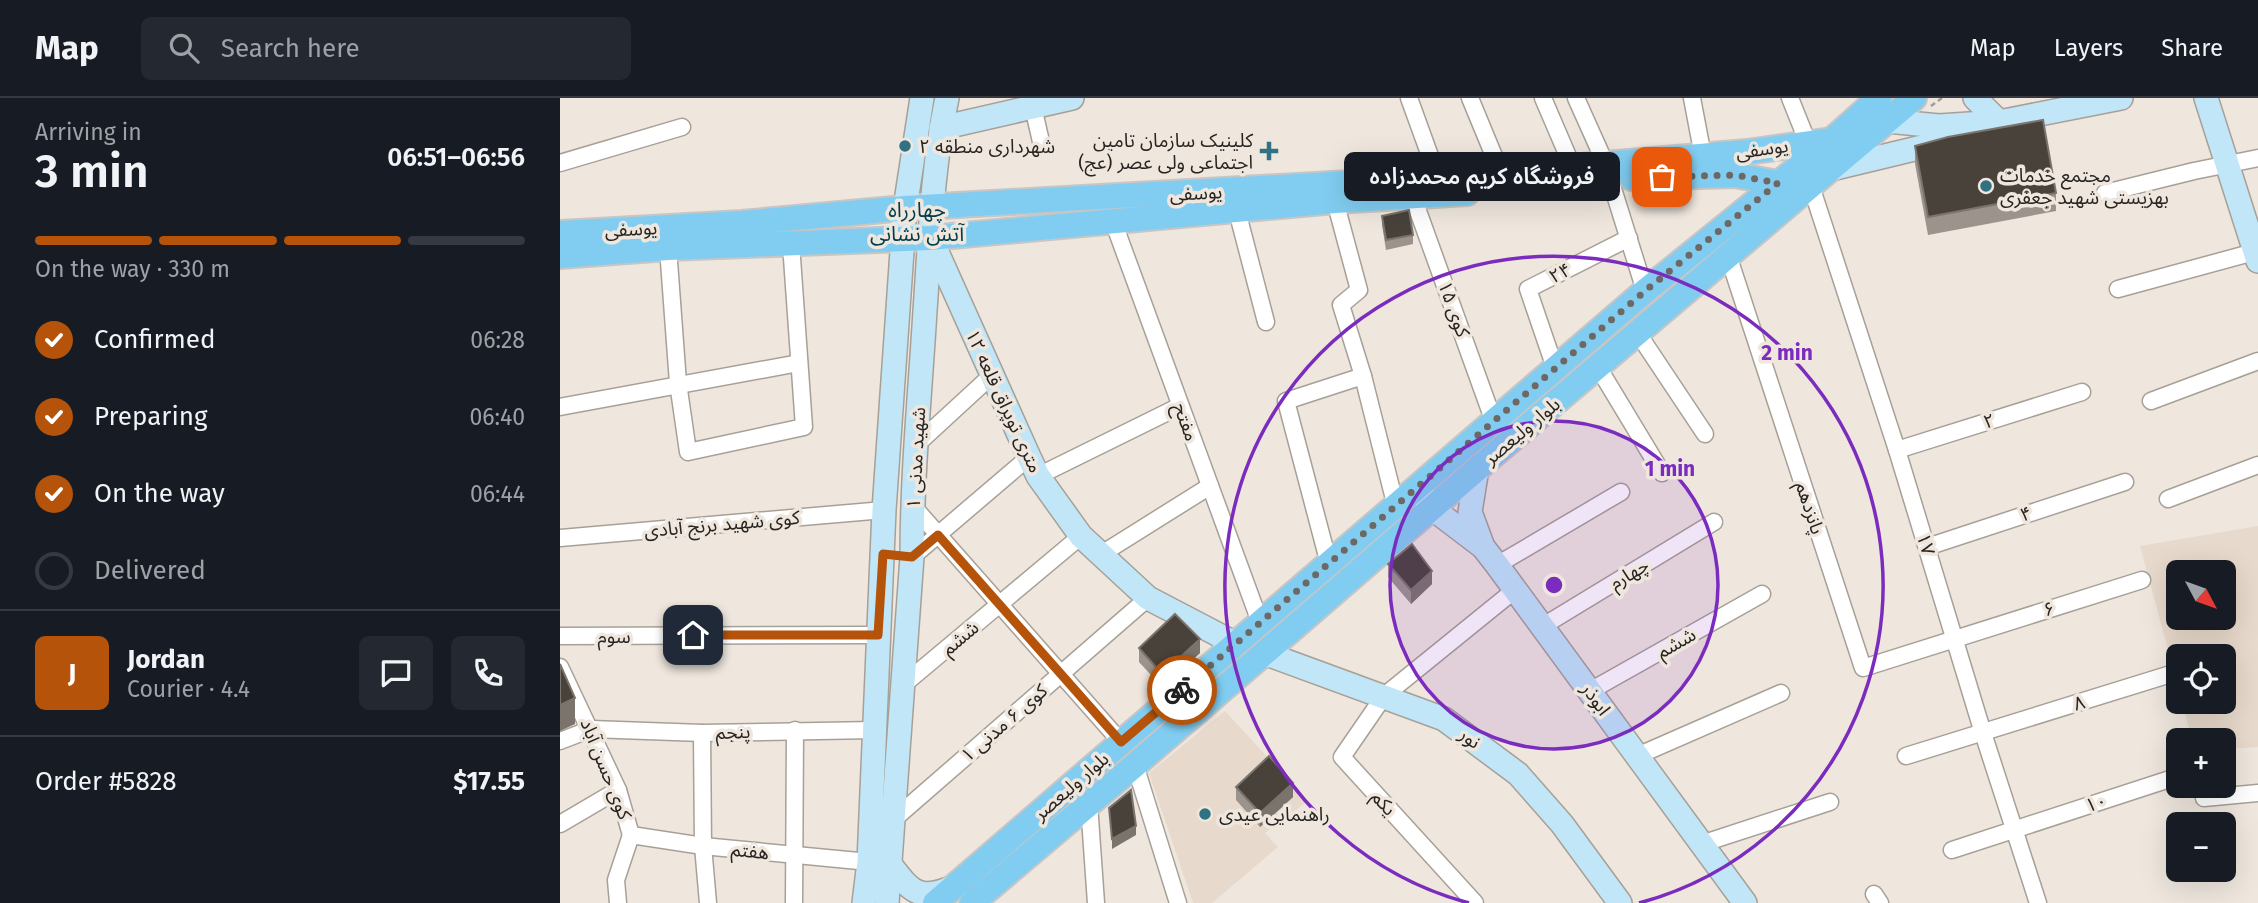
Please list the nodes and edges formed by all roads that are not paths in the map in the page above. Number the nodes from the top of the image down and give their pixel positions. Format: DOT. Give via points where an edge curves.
graph roads {
  1 [pos="922,98"];
  2 [pos="947,98"];
  3 [pos="1072,98"];
  4 [pos="1409,98"];
  5 [pos="1470,98"];
  6 [pos="1543,98"];
  7 [pos="1576,98"];
  8 [pos="1692,98"];
  9 [pos="1790,98"];
  10 [pos="1914,98"];
  11 [pos="1975,98"];
  12 [pos="2121,98"];
  13 [pos="2206,98"];
  14 [pos="1033,107"];
  15 [pos="1880,107"];
  16 [pos="1999,122"];
  17 [pos="682,127"];
  18 [pos="941,128"];
  19 [pos="1820,141"];
  20 [pos="1042,146"];
  21 [pos="1933,146"];
  22 [pos="1747,152"];
  23 [pos="1703,156"];
  24 [pos="2258,158"];
  25 [pos="560,163"];
  26 [pos="2227,164"];
  27 [pos="1573,168"];
  28 [pos="1831,169"];
  29 [pos="1608,172"];
  30 [pos="1501,173"];
  31 [pos="1438,178"];
  32 [pos="1794,190"];
  33 [pos="2105,193"];
  34 [pos="1413,197"];
  35 [pos="1235,201"];
  36 [pos="1335,201"];
  37 [pos="905,208"];
  38 [pos="932,208"];
  39 [pos="1113,221"];
  40 [pos="560,233"];
  41 [pos="743,234"];
  42 [pos="930,238"];
  43 [pos="1629,238"];
  44 [pos="903,239"];
  45 [pos="792,244"];
  46 [pos="668,248"];
  47 [pos="594,253"];
  48 [pos="2257,254"];
  49 [pos="1728,255"];
  50 [pos="560,256"];
  51 [pos="560,270"];
  52 [pos="2118,289"];
  53 [pos="1645,291"];
  54 [pos="1266,322"];
  55 [pos="1637,332"];
  56 [pos="2258,361"];
  57 [pos="799,363"];
  58 [pos="1598,367"];
  59 [pos="1555,368"];
  60 [pos="990,376"];
  61 [pos="1363,376"];
  62 [pos="678,383"];
  63 [pos="2082,392"];
  64 [pos="2151,401"];
  65 [pos="1180,406"];
  66 [pos="560,407"];
  67 [pos="1494,422"];
  68 [pos="1704,434"];
  69 [pos="916,445"];
  70 [pos="1897,450"];
  71 [pos="2258,465"];
  72 [pos="1034,466"];
  73 [pos="1477,469"];
  74 [pos="1662,473"];
  75 [pos="2125,482"];
  76 [pos="1210,486"];
  77 [pos="1418,489"];
  78 [pos="1620,492"];
  79 [pos="2168,499"];
  80 [pos="912,505"];
  81 [pos="1396,507"];
  82 [pos="1433,509"];
  83 [pos="884,510"];
  84 [pos="1714,522"];
  85 [pos="938,535"];
  86 [pos="1081,536"];
  87 [pos="560,538"];
  88 [pos="1483,547"];
  89 [pos="1927,547"];
  90 [pos="883,554"];
  91 [pos="1100,555"];
  92 [pos="912,557"];
  93 [pos="1329,564"];
  94 [pos="1497,565"];
  95 [pos="2142,580"];
  96 [pos="1516,589"];
  97 [pos="1762,594"];
  98 [pos="1148,598"];
  99 [pos="999,604"];
  100 [pos="1260,622"];
  101 [pos="1543,626"];
  102 [pos="878,635"];
  103 [pos="560,636"];
  104 [pos="1955,638"];
  105 [pos="1236,644"];
  106 [pos="1264,653"];
  107 [pos="560,667"];
  108 [pos="1061,674"];
  109 [pos="2166,676"];
  110 [pos="903,685"];
  111 [pos="1590,691"];
  112 [pos="1781,693"];
  113 [pos="1384,695"];
  114 [pos="590,729"];
  115 [pos="795,730"];
  116 [pos="875,730"];
  117 [pos="702,733"];
  118 [pos="1983,733"];
  119 [pos="560,741"];
  120 [pos="1121,742"];
  121 [pos="1637,756"];
  122 [pos="1906,756"];
  123 [pos="1135,765"];
  124 [pos="2166,780"];
  125 [pos="618,790"];
  126 [pos="2258,793"];
  127 [pos="2236,795"];
  128 [pos="1830,802"];
  129 [pos="1089,804"];
  130 [pos="893,820"];
  131 [pos="560,824"];
  132 [pos="2014,831"];
  133 [pos="631,835"];
  134 [pos="1701,844"];
  135 [pos="703,846"];
  136 [pos="1952,850"];
  137 [pos="796,855"];
  138 [pos="879,863"];
  139 [pos="964,894"];
  140 [pos="618,903"];
  141 [pos="708,903"];
  142 [pos="794,903"];
  143 [pos="864,903"];
  144 [pos="887,903"];
  145 [pos="934,903"];
  146 [pos="1096,903"];
  147 [pos="1178,903"];
  148 [pos="1475,903"];
  149 [pos="1620,903"];
  150 [pos="1745,903"];
  151 [pos="2038,903"];
  1 -- 37 [label="main road, شهید مدنی ۱"];
  2 -- 18 [label="main road, شهید مدنی ۱"];
  3 -- 14 [label="main road"];
  4 -- 31 [label="street"];
  5 -- 30 [label="street"];
  6 -- 27 [label="street"];
  7 -- 29 [label="street"];
  8 -- 23 [label="street"];
  9 -- 19 [label="street"];
  10 -- 15 [label="main road, بلوار ولیعصر"];
  11 -- 16 [label="main road"];
  12 -- 16 [label="main road"];
  13 -- 26 [label="main road"];
  14 -- 18 [label="main road"];
  14 -- 20 [label="street"];
  15 -- 16 [label="main road" via="1939,126"];
  15 -- 19 [label="main road, بلوار ولیعصر"];
  15 -- 21 [label="main road" via="1899,134"];
  15 -- 28 [label="main road, بلوار ولیعصر"];
  16 -- 21 [label="main road"];
  17 -- 25 [label="street"];
  18 -- 38 [label="main road, شهید مدنی ۱"];
  19 -- 22 [label="main road, یوسفی"];
  19 -- 32 [label="main road, بلوار ولیعصر"];
  21 -- 28 [label="main road"];
  22 -- 23 [label="main road, یوسفی"];
  22 -- 32 [label="main road"];
  23 -- 29 [label="main road, یوسفی"];
  24 -- 26 [label="street"];
  26 -- 33 [label="street"];
  26 -- 48 [label="main road"];
  27 -- 29 [label="main road, یوسفی"];
  27 -- 30 [label="main road, یوسفی"];
  28 -- 32 [label="main road, بلوار ولیعصر"];
  29 -- 32 [label="main road, یوسفی" via="1735,175"];
  29 -- 34 [label="main road, یوسفی"];
  29 -- 43 [label="street"];
  30 -- 31 [label="main road, یوسفی"];
  31 -- 35 [label="main road, یوسفی"];
  32 -- 49 [label="main road, بلوار ولیعصر"];
  32 -- 53 [label="main road, بلوار ولیعصر"];
  32 -- 70 [label="street, ۱۷"];
  34 -- 36 [label="main road, یوسفی"];
  34 -- 67 [label="street, کوی ۱۵"];
  35 -- 36 [label="main road, یوسفی"];
  35 -- 38 [label="main road, یوسفی"];
  35 -- 39 [label="main road, یوسفی"];
  35 -- 54 [label="street"];
  36 -- 61 [label="street" via="1359,290 1341,305"];
  37 -- 38 [label="main road, یوسفی"];
  37 -- 41 [label="main road, یوسفی"];
  37 -- 44 [label="main road, شهید مدنی ۱"];
  38 -- 42 [label="main road, شهید مدنی ۱"];
  39 -- 42 [label="main road, یوسفی"];
  39 -- 65 [label="street, مفتح"];
  40 -- 41 [label="main road, یوسفی"];
  41 -- 45 [label="main road, یوسفی"];
  41 -- 46 [label="main road, یوسفی"];
  42 -- 44 [label="main road, یوسفی"];
  42 -- 60 [label="main road, ۱۲ متری توپراق قلعه"];
  42 -- 69 [label="main road, شهید مدنی ۱"];
  43 -- 53 [label="street"];
  43 -- 59 [label="street, ۲۴" via="1528,289"];
  44 -- 45 [label="main road, یوسفی"];
  44 -- 83 [label="main road, شهید مدنی ۱"];
  45 -- 57 [label="street"];
  46 -- 47 [label="main road, یوسفی"];
  46 -- 62 [label="street"];
  47 -- 50 [label="main road, یوسفی"];
  47 -- 51 [label="street"];
  48 -- 52 [label="street"];
  49 -- 55 [label="main road, بلوار ولیعصر"];
  49 -- 104 [label="street, پانزدهم" via="1863,668"];
  53 -- 59 [label="main road, بلوار ولیعصر"];
  55 -- 58 [label="main road, بلوار ولیعصر"];
  55 -- 68 [label="street"];
  56 -- 64 [label="street"];
  57 -- 62 [label="street"];
  57 -- 62 [label="street" via="804,427 688,453"];
  58 -- 73 [label="main road, بلوار ولیعصر"];
  58 -- 74 [label="street"];
  59 -- 67 [label="main road, بلوار ولیعصر"];
  60 -- 69 [label="street"];
  60 -- 72 [label="main road, ۱۲ متری توپراق قلعه"];
  61 -- 81 [label="street"];
  61 -- 93 [label="street" via="1286,401"];
  62 -- 66 [label="street"];
  63 -- 70 [label="street, ۲"];
  65 -- 72 [label="street"];
  65 -- 76 [label="street, مفتح"];
  67 -- 77 [label="main road, بلوار ولیعصر"];
  69 -- 80 [label="main road, شهید مدنی ۱"];
  70 -- 89 [label="street, ۱۷"];
  71 -- 79 [label="street"];
  72 -- 85 [label="street"];
  72 -- 86 [label="main road, ۱۲ متری توپراق قلعه"];
  73 -- 82 [label="main road, بلوار ولیعصر"];
  73 -- 88 [label="main road" via="1470,512"];
  75 -- 89 [label="street, ۴"];
  76 -- 91 [label="street"];
  76 -- 100 [label="street, مفتح"];
  77 -- 81 [label="main road, بلوار ولیعصر"];
  77 -- 82 [label="main road, ابوذر"];
  78 -- 94 [label="street"];
  80 -- 85 [label="street"];
  80 -- 92 [label="main road, شهید مدنی ۱"];
  81 -- 93 [label="main road, بلوار ولیعصر"];
  82 -- 88 [label="main road, ابوذر"];
  82 -- 106 [label="main road, بلوار ولیعصر"];
  83 -- 87 [label="street, کوی شهید برنج آبادی"];
  83 -- 90 [label="main road, شهید مدنی ۱"];
  84 -- 101 [label="street, چهارم"];
  85 -- 92 [label="street"];
  85 -- 99 [label="street"];
  86 -- 91 [label="main road, ۱۲ متری توپراق قلعه"];
  86 -- 99 [label="street, ششم"];
  88 -- 94 [label="main road, ابوذر"];
  89 -- 104 [label="street, ۱۷"];
  90 -- 92 [label="main road"];
  90 -- 102 [label="main road, شهید مدنی ۱"];
  91 -- 98 [label="main road, ۱۲ متری توپراق قلعه"];
  92 -- 110 [label="main road, شهید مدنی ۱"];
  93 -- 100 [label="main road, بلوار ولیعصر"];
  94 -- 96 [label="main road, ابوذر"];
  95 -- 104 [label="street, ۶"];
  96 -- 101 [label="main road, ابوذر"];
  96 -- 113 [label="street"];
  97 -- 111 [label="street, ششم"];
  98 -- 105 [label="main road, ۱۲ متری توپراق قلعه"];
  98 -- 108 [label="street, کوی ۶ مدنی ۱"];
  99 -- 108 [label="street"];
  99 -- 110 [label="street, ششم"];
  100 -- 105 [label="main road, بلوار ولیعصر"];
  101 -- 111 [label="main road, ابوذر"];
  102 -- 103 [label="street, سوم"];
  102 -- 116 [label="main road, شهید مدنی ۱"];
  104 -- 118 [label="street, ۱۷"];
  105 -- 106 [label="main road"];
  105 -- 120 [label="main road, بلوار ولیعصر"];
  106 -- 113 [label="main road, نور"];
  106 -- 123 [label="main road, بلوار ولیعصر"];
  107 -- 114 [label="street, کوی حسن آباد"];
  108 -- 120 [label="street"];
  108 -- 130 [label="street, کوی ۶ مدنی ۱"];
  109 -- 118 [label="street, ۸"];
  110 -- 130 [label="main road, شهید مدنی ۱"];
  111 -- 121 [label="main road, ابوذر"];
  112 -- 121 [label="street"];
  113 -- 148 [label="street, یکم" via="1342,757"];
  113 -- 149 [label="main road, نور" via="1444,719 1518,774 1562,824"];
  114 -- 117 [label="street, پنجم"];
  114 -- 119 [label="street"];
  114 -- 125 [label="street, کوی حسن آباد"];
  115 -- 116 [label="street, پنجم"];
  115 -- 117 [label="street, پنجم"];
  115 -- 137 [label="street"];
  116 -- 138 [label="main road, شهید مدنی ۱"];
  117 -- 135 [label="street"];
  118 -- 122 [label="street, ۸"];
  118 -- 132 [label="street, ۱۷"];
  120 -- 139 [label="main road, بلوار ولیعصر"];
  121 -- 134 [label="main road, ابوذر"];
  123 -- 129 [label="main road, بلوار ولیعصر"];
  123 -- 147 [label="street"];
  124 -- 132 [label="street, ۱۰"];
  125 -- 131 [label="street"];
  125 -- 133 [label="street, کوی حسن آباد"];
  126 -- 127 [label="street"];
  128 -- 134 [label="street"];
  129 -- 139 [label="main road, بلوار ولیعصر"];
  129 -- 146 [label="street"];
  130 -- 138 [label="main road, شهید مدنی ۱"];
  132 -- 136 [label="street, ۱۰"];
  132 -- 151 [label="street, ۱۷"];
  133 -- 135 [label="street, هفتم"];
  133 -- 140 [label="street" via="616,880"];
  134 -- 150 [label="main road, ابوذر"];
  135 -- 137 [label="street, هفتم"];
  135 -- 141 [label="street"];
  137 -- 138 [label="street, هفتم"];
  137 -- 142 [label="street"];
  138 -- 139 [label="main road" via="923,895"];
  138 -- 143 [label="main road, شهید مدنی ۱"];
  138 -- 144 [label="main road, شهید مدنی ۱"];
  139 -- 145 [label="main road, بلوار ولیعصر"];
}
